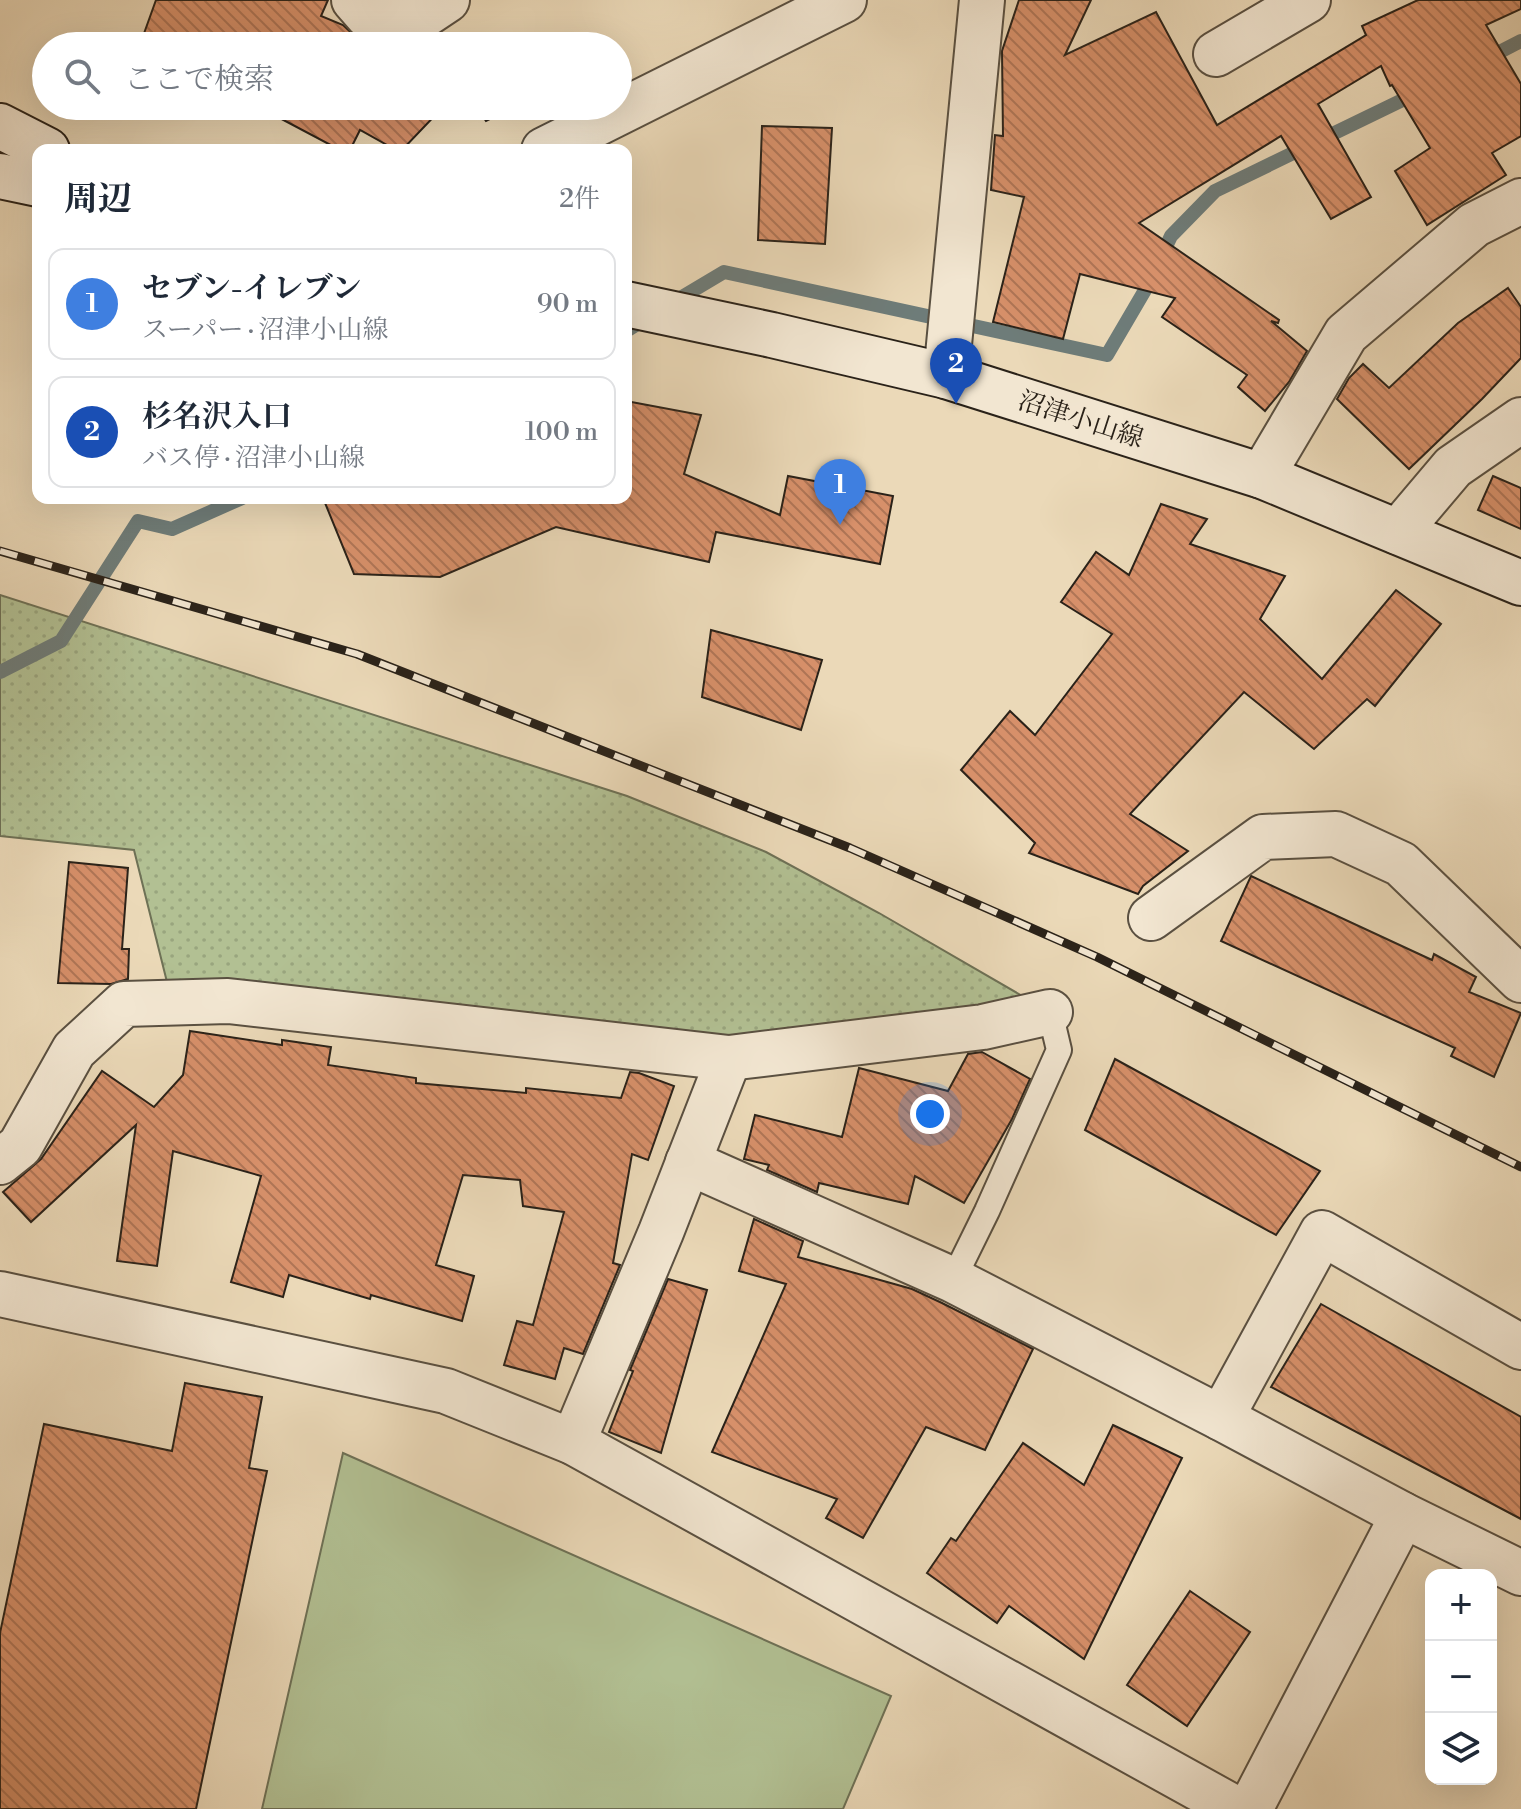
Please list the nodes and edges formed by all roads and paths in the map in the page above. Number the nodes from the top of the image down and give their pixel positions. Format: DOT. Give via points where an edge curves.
graph roads {
  1 [pos="354,0"];
  2 [pos="447,0"];
  3 [pos="844,0"];
  4 [pos="982,0"];
  5 [pos="1308,0"];
  6 [pos="1216,54"];
  7 [pos="632,106"];
  8 [pos="604,120"];
  9 [pos="0,126"];
  10 [pos="35,144"];
  11 [pos="556,144"];
  12 [pos="0,176"];
  13 [pos="32,183"];
  14 [pos="1521,201"];
  15 [pos="632,305"];
  16 [pos="946,376"];
  17 [pos="1521,420"];
  18 [pos="1262,476"];
  19 [pos="1398,532"];
  20 [pos="1521,583"];
  21 [pos="1151,918"];
  22 [pos="1521,980"];
  23 [pos="1050,1012"];
  24 [pos="729,1058"];
  25 [pos="0,1162"];
  26 [pos="688,1162"];
  27 [pos="953,1280"];
  28 [pos="0,1294"];
  29 [pos="1521,1347"];
  30 [pos="1221,1418"];
  31 [pos="573,1442"];
  32 [pos="1403,1515"];
  33 [pos="1521,1573"];
  34 [pos="1236,1809"];
  35 [pos="1250,1809"];
  1 -- 2 [label="street" via="368,16 423,16"];
  3 -- 7 [label="street"];
  4 -- 16 [label="street"];
  5 -- 6 [label="street"];
  8 -- 11 [label="street"];
  9 -- 10 [label="street"];
  12 -- 13 [label="street"];
  14 -- 18 [label="street" via="1474,225 1346,334"];
  15 -- 16 [label="street, 沼津小山線"];
  16 -- 18 [label="street, 沼津小山線"];
  17 -- 19 [label="street" via="1453,467"];
  18 -- 19 [label="street, 沼津小山線"];
  19 -- 20 [label="street, 沼津小山線"];
  21 -- 22 [label="street" via="1263,837 1336,834 1401,864"];
  23 -- 24 [label="street" via="983,1027"];
  23 -- 27 [label="lane" via="1059,1050"];
  24 -- 25 [label="street" via="228,1001 124,1004 74,1050 20,1146"];
  24 -- 26 [label="street"];
  26 -- 27 [label="street"];
  26 -- 31 [label="street"];
  27 -- 30 [label="street"];
  28 -- 31 [label="street" via="446,1391"];
  29 -- 30 [label="street" via="1322,1233"];
  30 -- 32 [label="street"];
  31 -- 34 [label="street"];
  32 -- 33 [label="street"];
  32 -- 35 [label="street"];
}
